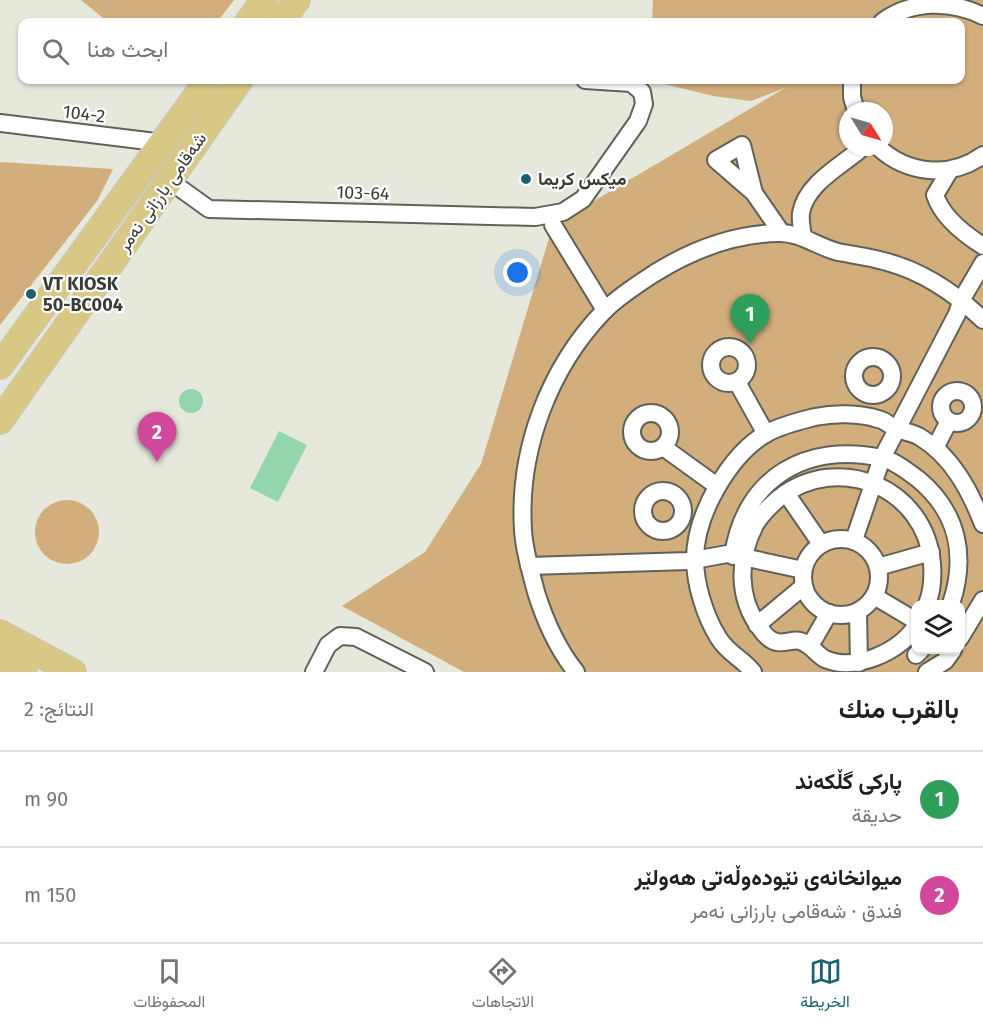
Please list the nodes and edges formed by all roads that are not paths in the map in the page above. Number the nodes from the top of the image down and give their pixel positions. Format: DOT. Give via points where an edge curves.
graph roads {
  1 [pos="264,0"];
  2 [pos="982,15"];
  3 [pos="251,18"];
  4 [pos="887,18"];
  5 [pos="205,84"];
  6 [pos="237,84"];
  7 [pos="632,84"];
  8 [pos="852,84"];
  9 [pos="853,102"];
  10 [pos="0,123"];
  11 [pos="164,143"];
  12 [pos="983,155"];
  13 [pos="851,156"];
  14 [pos="889,156"];
  15 [pos="950,170"];
  16 [pos="170,181"];
  17 [pos="754,193"];
  18 [pos="558,219"];
  19 [pos="781,232"];
  20 [pos="803,237"];
  21 [pos="983,246"];
  22 [pos="983,263"];
  23 [pos="962,299"];
  24 [pos="605,310"];
  25 [pos="983,320"];
  26 [pos="0,366"];
  27 [pos="737,382"];
  28 [pos="891,383"];
  29 [pos="865,394"];
  30 [pos="914,394"];
  31 [pos="867,417"];
  32 [pos="0,421"];
  33 [pos="949,421"];
  34 [pos="896,428"];
  35 [pos="766,434"];
  36 [pos="663,447"];
  37 [pos="935,448"];
  38 [pos="882,458"];
  39 [pos="872,483"];
  40 [pos="717,486"];
  41 [pos="786,493"];
  42 [pos="708,505"];
  43 [pos="683,508"];
  44 [pos="983,524"];
  45 [pos="662,531"];
  46 [pos="743,537"];
  47 [pos="854,540"];
  48 [pos="820,544"];
  49 [pos="931,552"];
  50 [pos="663,560"];
  51 [pos="695,560"];
  52 [pos="738,561"];
  53 [pos="529,566"];
  54 [pos="878,567"];
  55 [pos="803,578"];
  56 [pos="733,586"];
  57 [pos="874,596"];
  58 [pos="928,600"];
  59 [pos="952,600"];
  60 [pos="983,600"];
  61 [pos="858,612"];
  62 [pos="829,613"];
  63 [pos="911,619"];
  64 [pos="757,625"];
  65 [pos="965,630"];
  66 [pos="911,633"];
  67 [pos="2,640"];
  68 [pos="810,646"];
  69 [pos="950,654"];
  70 [pos="859,663"];
  71 [pos="24,672"];
  72 [pos="73,672"];
  73 [pos="314,672"];
  74 [pos="425,672"];
  75 [pos="576,672"];
  76 [pos="753,672"];
  77 [pos="927,672"];
  1 -- 3 [label="main road"];
  2 -- 4 [label="street" via="960,5 936,2 913,5"];
  5 -- 11 [label="main road, شەقامی بارزانی نەمر"];
  6 -- 16 [label="main road, شەقامی بارزانی نەمر"];
  7 -- 18 [label="street" via="642,92 644,104 638,121 583,199"];
  8 -- 9 [label="street"];
  10 -- 11 [label="street, 104-2"];
  11 -- 26 [label="main road, شەقامی بارزانی نەمر"];
  12 -- 15 [label="street" via="973,163"];
  13 -- 20 [label="street" via="807,198 801,213"];
  14 -- 15 [label="street" via="906,166"];
  15 -- 21 [label="street" via="935,195 937,202 956,225"];
  16 -- 18 [label="street, 103-64" via="209,209"];
  16 -- 32 [label="main road, شەقامی بارزانی نەمر"];
  17 -- 19 [label="street"];
  18 -- 24 [label="street"];
  19 -- 20 [label="street"];
  19 -- 24 [label="street" via="715,243 646,272"];
  20 -- 23 [label="street" via="835,251 888,262 929,278"];
  22 -- 23 [label="street"];
  23 -- 25 [label="street"];
  23 -- 30 [label="street"];
  24 -- 53 [label="street" via="572,352 547,394 532,440 523,530"];
  27 -- 35 [label="street"];
  28 -- 29 [label="street" via="877,395"];
  28 -- 29 [label="street" via="891,370 884,360 865,358 855,367 853,379"];
  28 -- 30 [label="street"];
  29 -- 31 [label="street"];
  30 -- 34 [label="street"];
  31 -- 34 [label="street"];
  31 -- 35 [label="street" via="821,416"];
  33 -- 37 [label="street"];
  34 -- 37 [label="street" via="919,436"];
  34 -- 38 [label="street"];
  35 -- 40 [label="street" via="743,452"];
  36 -- 40 [label="street"];
  37 -- 44 [label="street" via="972,495"];
  38 -- 39 [label="street"];
  38 -- 46 [label="street" via="834,453 793,466 777,476 750,505"];
  38 -- 59 [label="street" via="928,487 954,525 958,573"];
  39 -- 41 [label="street" via="848,477 824,478"];
  39 -- 47 [label="street"];
  39 -- 49 [label="street" via="892,493 910,509"];
  40 -- 42 [label="street"];
  41 -- 46 [label="street" via="767,508"];
  41 -- 48 [label="street"];
  42 -- 43 [label="street"];
  42 -- 51 [label="street"];
  43 -- 45 [label="street" via="680,522"];
  43 -- 45 [label="street" via="678,498 666,492 648,498 644,517 651,528"];
  45 -- 50 [label="street"];
  46 -- 52 [label="street"];
  47 -- 48 [label="street" via="831,539"];
  47 -- 54 [label="street" via="873,555"];
  48 -- 55 [label="street" via="812,551"];
  49 -- 54 [label="street"];
  49 -- 58 [label="street" via="933,576"];
  50 -- 51 [label="street"];
  50 -- 53 [label="street"];
  51 -- 52 [label="street"];
  51 -- 76 [label="street" via="702,598 717,637 729,653"];
  52 -- 55 [label="street"];
  52 -- 56 [label="street"];
  52 -- 64 [label="street" via="747,603"];
  53 -- 75 [label="street" via="544,618"];
  54 -- 57 [label="street"];
  55 -- 62 [label="street" via="809,598"];
  55 -- 64 [label="street"];
  57 -- 61 [label="street"];
  57 -- 63 [label="street"];
  60 -- 65 [label="street"];
  61 -- 62 [label="street"];
  61 -- 70 [label="street"];
  62 -- 68 [label="street"];
  64 -- 68 [label="street" via="777,642 798,640"];
  66 -- 70 [label="street" via="886,655"];
  67 -- 71 [label="main road"];
  67 -- 72 [label="main road"];
  68 -- 70 [label="street" via="836,664"];
  69 -- 77 [label="street"];
  73 -- 74 [label="street" via="328,645 340,636 356,638"];
}
